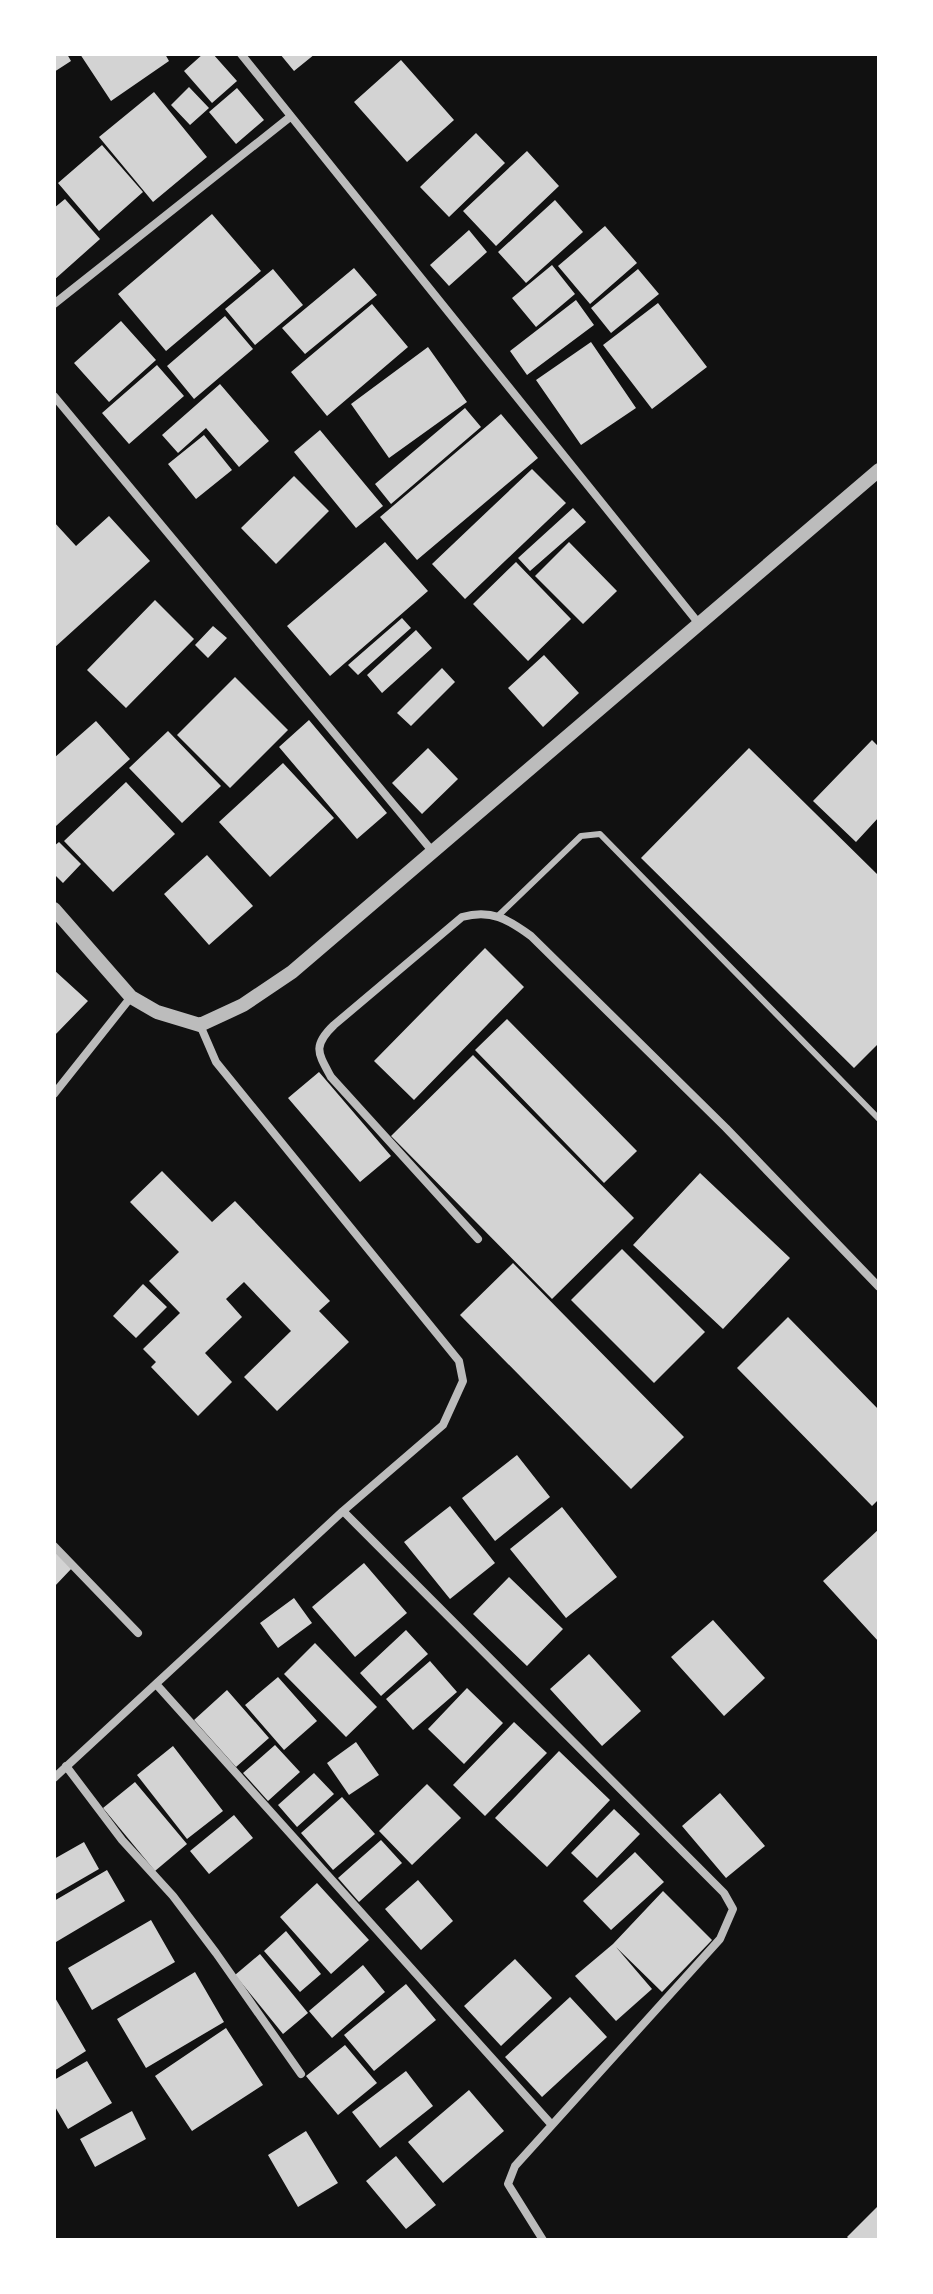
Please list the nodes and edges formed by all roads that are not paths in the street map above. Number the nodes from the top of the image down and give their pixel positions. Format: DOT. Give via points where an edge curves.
graph roads {
  1 [pos="241,54"];
  2 [pos="290,117"];
  3 [pos="54,304"];
  4 [pos="54,396"];
  5 [pos="879,470"];
  6 [pos="700,625"];
  7 [pos="433,852"];
  8 [pos="54,909"];
  9 [pos="498,916"];
  10 [pos="131,997"];
  11 [pos="200,1025"];
  12 [pos="54,1094"];
  13 [pos="879,1119"];
  14 [pos="478,1239"];
  15 [pos="879,1287"];
  16 [pos="343,1511"];
  17 [pos="54,1546"];
  18 [pos="138,1633"];
  19 [pos="156,1684"];
  20 [pos="66,1766"];
  21 [pos="54,1778"];
  22 [pos="301,2074"];
  23 [pos="551,2124"];
  24 [pos="543,2240"];
  1 -- 2 [label="street"];
  2 -- 3 [label="street"];
  2 -- 6 [label="street"];
  4 -- 7 [label="street"];
  5 -- 6 [label="street"];
  6 -- 7 [label="street"];
  7 -- 11 [label="street" via="292,972 243,1005"];
  8 -- 10 [label="street"];
  9 -- 13 [label="lane" via="581,836 600,834"];
  9 -- 14 [label="street" via="480,912 462,917 334,1025 320,1039 318,1054 331,1077"];
  9 -- 15 [label="street" via="531,936"];
  10 -- 11 [label="street" via="157,1012"];
  10 -- 12 [label="street"];
  11 -- 16 [label="street" via="216,1062 459,1361 463,1381 443,1425"];
  16 -- 19 [label="street"];
  16 -- 23 [label="street" via="724,1893 733,1909 720,1939"];
  17 -- 18 [label="street"];
  19 -- 20 [label="street"];
  19 -- 23 [label="street"];
  20 -- 21 [label="street"];
  20 -- 22 [label="street" via="208,1942"];
  23 -- 24 [label="street" via="527,2150 508,2184"];
}
